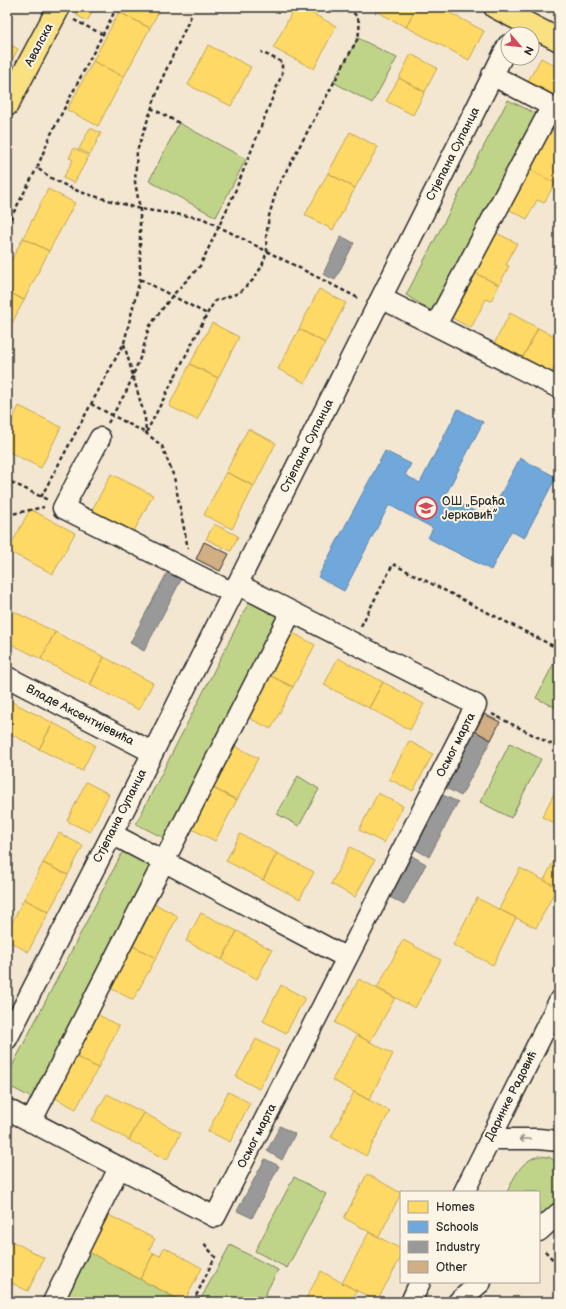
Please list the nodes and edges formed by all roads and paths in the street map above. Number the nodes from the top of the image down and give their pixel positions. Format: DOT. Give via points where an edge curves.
graph roads {
  1 [pos="116,7"];
  2 [pos="286,7"];
  3 [pos="345,7"];
  4 [pos="495,7"];
  5 [pos="57,8"];
  6 [pos="283,10"];
  7 [pos="191,16"];
  8 [pos="79,22"];
  9 [pos="516,26"];
  10 [pos="540,33"];
  11 [pos="102,34"];
  12 [pos="558,38"];
  13 [pos="261,52"];
  14 [pos="500,60"];
  15 [pos="492,75"];
  16 [pos="10,91"];
  17 [pos="151,108"];
  18 [pos="555,108"];
  19 [pos="179,123"];
  20 [pos="37,168"];
  21 [pos="140,209"];
  22 [pos="7,225"];
  23 [pos="219,227"];
  24 [pos="266,251"];
  25 [pos="140,279"];
  26 [pos="172,296"];
  27 [pos="373,300"];
  28 [pos="207,314"];
  29 [pos="436,325"];
  30 [pos="124,343"];
  31 [pos="133,375"];
  32 [pos="559,388"];
  33 [pos="91,404"];
  34 [pos="112,415"];
  35 [pos="146,433"];
  36 [pos="100,438"];
  37 [pos="7,477"];
  38 [pos="41,497"];
  39 [pos="7,515"];
  40 [pos="198,576"];
  41 [pos="235,589"];
  42 [pos="291,612"];
  43 [pos="361,626"];
  44 [pos="559,649"];
  45 [pos="7,677"];
  46 [pos="476,706"];
  47 [pos="559,748"];
  48 [pos="152,752"];
  49 [pos="112,834"];
  50 [pos="163,861"];
  51 [pos="347,958"];
  52 [pos="559,1001"];
  53 [pos="8,1033"];
  54 [pos="7,1109"];
  55 [pos="31,1122"];
  56 [pos="490,1139"];
  57 [pos="559,1141"];
  58 [pos="119,1168"];
  59 [pos="464,1191"];
  60 [pos="559,1213"];
  61 [pos="540,1230"];
  62 [pos="203,1242"];
  63 [pos="545,1251"];
  64 [pos="559,1266"];
  65 [pos="420,1283"];
  66 [pos="481,1283"];
  67 [pos="53,1302"];
  68 [pos="193,1302"];
  69 [pos="410,1302"];
  70 [pos="458,1302"];
  1 -- 11 [label="path"];
  2 -- 6 [label="path"];
  3 -- 24 [label="path" via="355,13 361,24 358,38 278,188 269,216"];
  4 -- 9 [label="main road"];
  5 -- 16 [label="main road, Авалска"];
  7 -- 17 [label="path"];
  8 -- 11 [label="path"];
  10 -- 12 [label="main road"];
  11 -- 20 [label="path" via="50,136"];
  13 -- 23 [label="path" via="282,62 282,74"];
  14 -- 15 [label="street, Стјепана Супанца"];
  15 -- 18 [label="street"];
  15 -- 27 [label="street, Стјепана Супанца"];
  17 -- 19 [label="path"];
  17 -- 21 [label="path" via="137,151 135,182"];
  18 -- 29 [label="street"];
  20 -- 21 [label="path" via="54,180 80,192"];
  20 -- 22 [label="path"];
  21 -- 23 [label="path" via="202,218"];
  21 -- 25 [label="path"];
  23 -- 24 [label="path"];
  23 -- 26 [label="path" via="200,266"];
  24 -- 27 [label="path"];
  24 -- 28 [label="path" via="262,266 253,280 239,293 215,302"];
  25 -- 26 [label="path"];
  25 -- 30 [label="path"];
  26 -- 28 [label="path"];
  26 -- 31 [label="path" via="150,327"];
  27 -- 29 [label="street"];
  27 -- 41 [label="street, Стјепана Супанца"];
  28 -- 35 [label="path"];
  29 -- 32 [label="street"];
  30 -- 31 [label="path"];
  30 -- 33 [label="path"];
  31 -- 34 [label="path"];
  31 -- 35 [label="path" via="145,418"];
  33 -- 34 [label="path"];
  33 -- 38 [label="path"];
  34 -- 35 [label="path"];
  35 -- 40 [label="path" via="162,446 174,477 187,544"];
  36 -- 40 [label="street" via="63,508"];
  37 -- 38 [label="path"];
  38 -- 39 [label="path" via="51,502 44,508"];
  40 -- 41 [label="street"];
  41 -- 42 [label="street, Осмог марта"];
  41 -- 48 [label="street, Стјепана Супанца"];
  42 -- 46 [label="street, Осмог марта"];
  42 -- 50 [label="street"];
  43 -- 44 [label="path" via="393,564"];
  45 -- 48 [label="street, Владе Аксентијевића"];
  46 -- 47 [label="path"];
  46 -- 51 [label="street, Осмог марта"];
  48 -- 49 [label="street, Стјепана Супанца"];
  49 -- 50 [label="street"];
  49 -- 53 [label="street, Стјепана Супанца"];
  50 -- 51 [label="street"];
  50 -- 55 [label="street"];
  51 -- 58 [label="street, Осмог марта" via="215,1217"];
  52 -- 56 [label="street, Даринке Радовић"];
  54 -- 55 [label="street, Осмог марта"];
  55 -- 58 [label="street, Осмог марта"];
  57 -- 56 [label="street, one-way"];
  56 -- 59 [label="street, Даринке Радовић"];
  58 -- 67 [label="street"];
  60 -- 61 [label="street"];
  62 -- 68 [label="path" via="215,1257"];
  63 -- 64 [label="path"];
  65 -- 69 [label="street"];
  66 -- 70 [label="street"];
}
